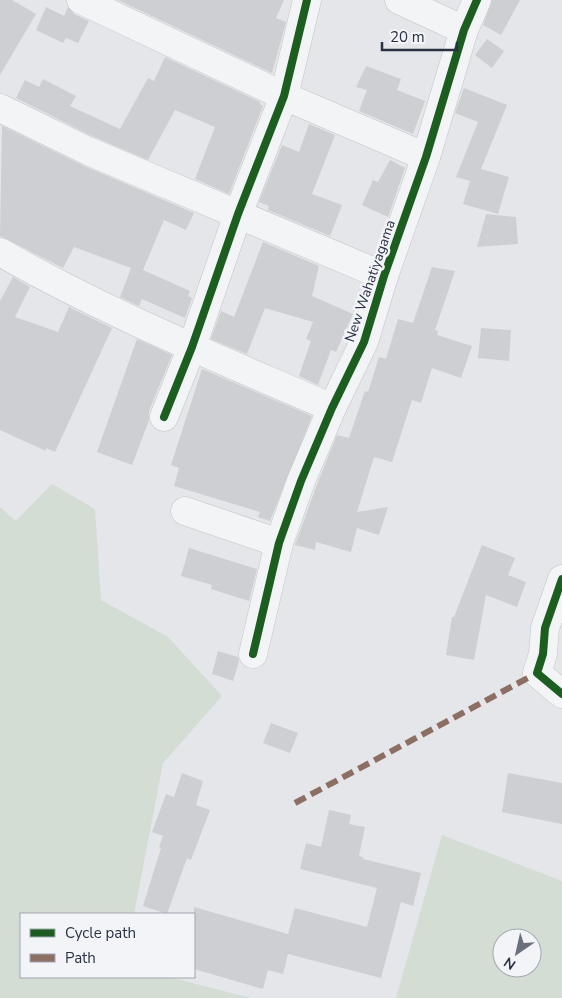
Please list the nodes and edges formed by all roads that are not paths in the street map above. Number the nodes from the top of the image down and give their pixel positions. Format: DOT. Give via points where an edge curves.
graph roads {
  1 [pos="81,0"];
  2 [pos="308,0"];
  3 [pos="399,0"];
  4 [pos="477,0"];
  5 [pos="464,30"];
  6 [pos="284,96"];
  7 [pos="0,108"];
  8 [pos="426,157"];
  9 [pos="238,214"];
  10 [pos="0,252"];
  11 [pos="384,276"];
  12 [pos="192,347"];
  13 [pos="332,408"];
  14 [pos="164,417"];
  15 [pos="185,511"];
  16 [pos="279,542"];
  17 [pos="562,579"];
  18 [pos="253,654"];
  19 [pos="562,694"];
  1 -- 6 [label="street"];
  2 -- 6 [label="street"];
  3 -- 5 [label="street"];
  4 -- 5 [label="street, New Wahatiyagama"];
  5 -- 8 [label="street, New Wahatiyagama"];
  6 -- 8 [label="street"];
  6 -- 9 [label="street"];
  7 -- 9 [label="street" via="88,151"];
  8 -- 11 [label="street, New Wahatiyagama"];
  9 -- 11 [label="street"];
  9 -- 12 [label="street"];
  10 -- 12 [label="street" via="62,287"];
  11 -- 13 [label="street, New Wahatiyagama" via="364,342"];
  12 -- 13 [label="street"];
  12 -- 14 [label="street"];
  13 -- 16 [label="street, New Wahatiyagama"];
  15 -- 16 [label="street"];
  16 -- 18 [label="street, New Wahatiyagama"];
  17 -- 19 [label="street" via="544,628 543,654 537,673"];
}
